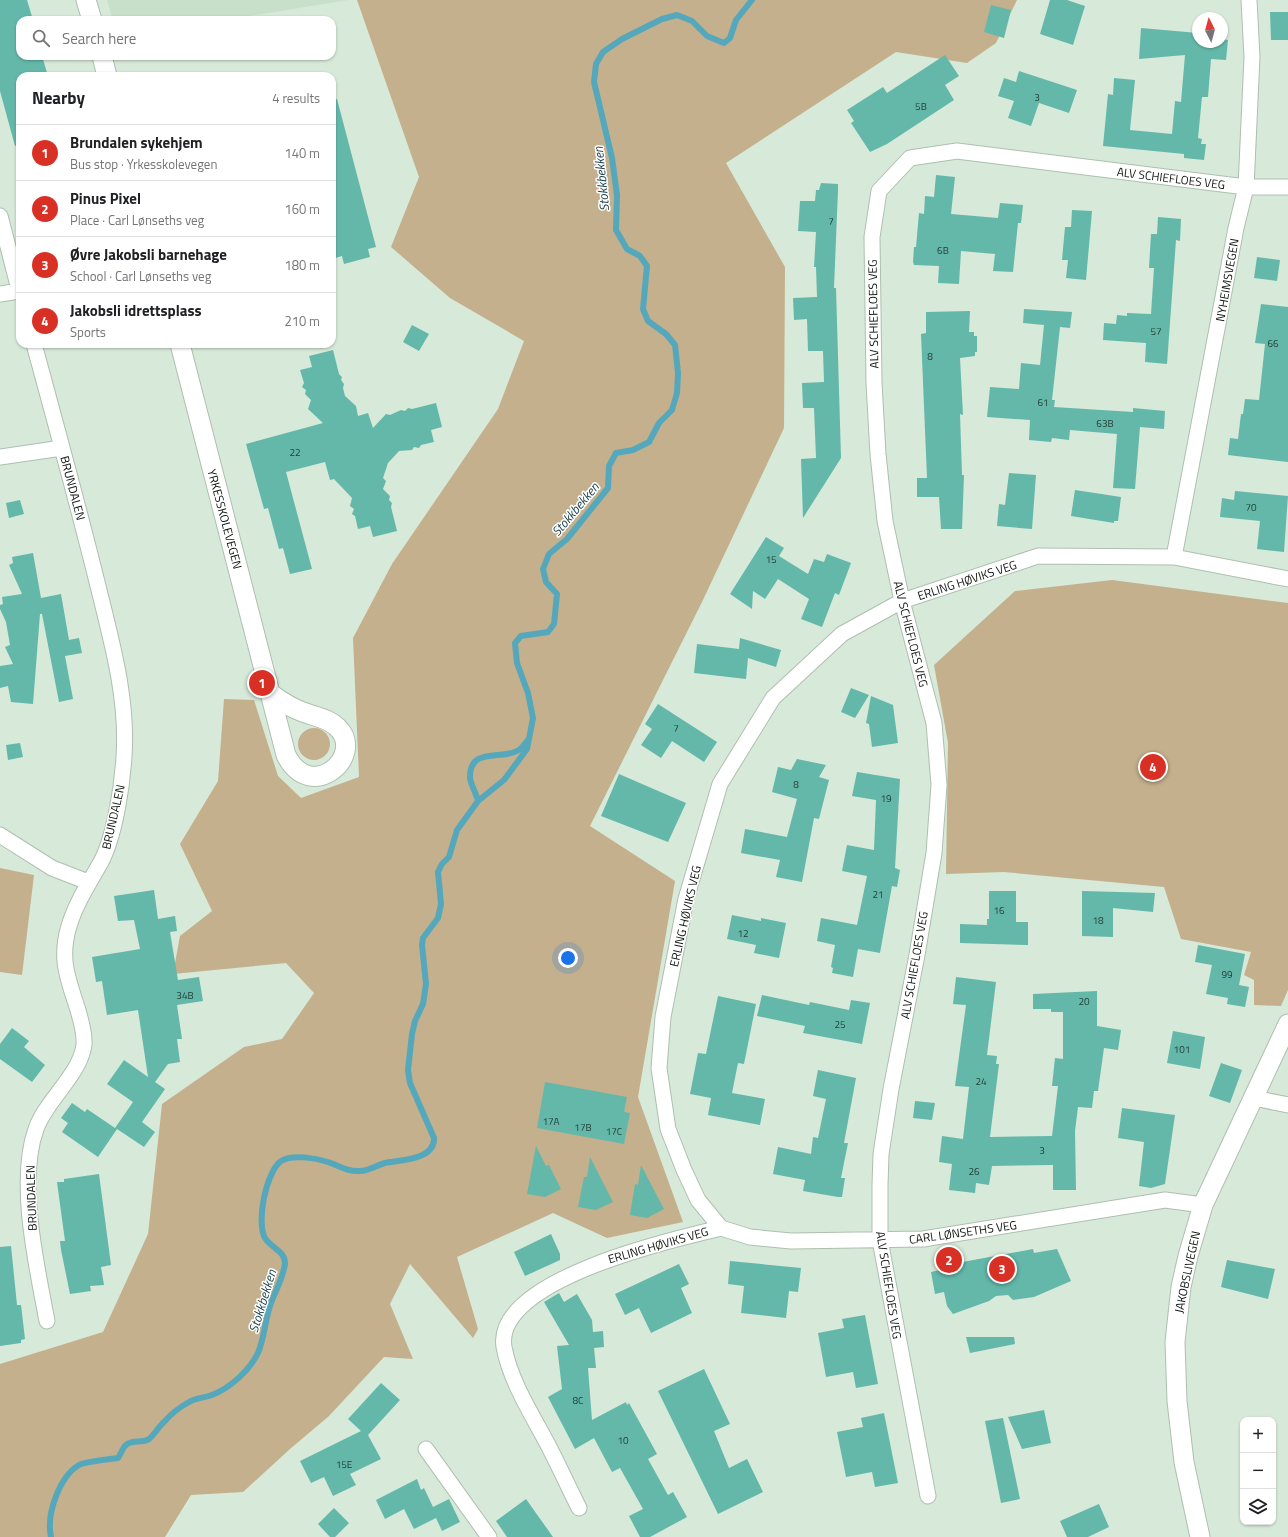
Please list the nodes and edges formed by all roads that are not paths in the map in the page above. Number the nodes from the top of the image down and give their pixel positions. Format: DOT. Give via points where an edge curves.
graph roads {
  1 [pos="86,0"];
  2 [pos="1249,0"];
  3 [pos="91,16"];
  4 [pos="103,60"];
  5 [pos="106,72"];
  6 [pos="1288,186"];
  7 [pos="1246,187"];
  8 [pos="0,216"];
  9 [pos="16,277"];
  10 [pos="16,292"];
  11 [pos="0,294"];
  12 [pos="35,348"];
  13 [pos="181,348"];
  14 [pos="62,448"];
  15 [pos="0,457"];
  16 [pos="1174,557"];
  17 [pos="1288,579"];
  18 [pos="902,601"];
  19 [pos="271,694"];
  20 [pos="0,835"];
  21 [pos="88,882"];
  22 [pos="1288,1024"];
  23 [pos="1254,1098"];
  24 [pos="1288,1105"];
  25 [pos="1204,1204"];
  26 [pos="721,1228"];
  27 [pos="880,1240"];
  28 [pos="47,1321"];
  29 [pos="426,1449"];
  30 [pos="928,1496"];
  31 [pos="579,1508"];
  32 [pos="489,1537"];
  33 [pos="1200,1537"];
  1 -- 3 [label="street"];
  2 -- 7 [label="street, NYHEIMSVEGEN" via="1252,57"];
  4 -- 5 [label="street"];
  6 -- 7 [label="street, ALV SCHIEFLOES VEG"];
  7 -- 16 [label="street, NYHEIMSVEGEN"];
  7 -- 18 [label="street, ALV SCHIEFLOES VEG" via="957,151 910,158 879,191 872,237 878,454 885,521"];
  8 -- 9 [label="street"];
  10 -- 11 [label="street"];
  12 -- 14 [label="street, BRUNDALEN"];
  13 -- 19 [label="street, YRKESSKOLEVEGEN"];
  14 -- 15 [label="street"];
  14 -- 21 [label="street, BRUNDALEN" via="118,668 124,713 123,771 112,826 104,854"];
  16 -- 17 [label="street, ERLING HØVIKS VEG"];
  16 -- 18 [label="street, ERLING HØVIKS VEG" via="1038,556"];
  18 -- 26 [label="street, ERLING HØVIKS VEG" via="842,634 773,698 720,784 686,899 662,1017 659,1068 668,1129 698,1200"];
  18 -- 27 [label="street, ALV SCHIEFLOES VEG" via="934,723 939,785 934,853 891,1088 882,1154"];
  19 -- 19 [label="street, YRKESSKOLEVEGEN" via="286,755 291,764 298,772 307,776 316,777 332,771 341,762 345,750 342,734 337,727"];
  20 -- 21 [label="street" via="52,868"];
  21 -- 28 [label="street, BRUNDALEN" via="70,923 64,954 67,977 84,1029 84,1045 77,1064 36,1128 28,1181 31,1225"];
  22 -- 23 [label="street, JAKOBSLIVEGEN"];
  23 -- 24 [label="street"];
  23 -- 25 [label="street, JAKOBSLIVEGEN"];
  25 -- 27 [label="street, CARL LØNSETHS VEG" via="1165,1200 939,1237"];
  25 -- 33 [label="street, JAKOBSLIVEGEN" via="1181,1287 1175,1342 1177,1401 1184,1462"];
  26 -- 27 [label="street, CARL LØNSETHS VEG" via="750,1237 791,1241"];
  26 -- 31 [label="street, ERLING HØVIKS VEG" via="630,1251 588,1266 534,1296 517,1310 507,1324 504,1345 510,1369"];
  27 -- 30 [label="street, ALV SCHIEFLOES VEG"];
  29 -- 32 [label="street"];
}
